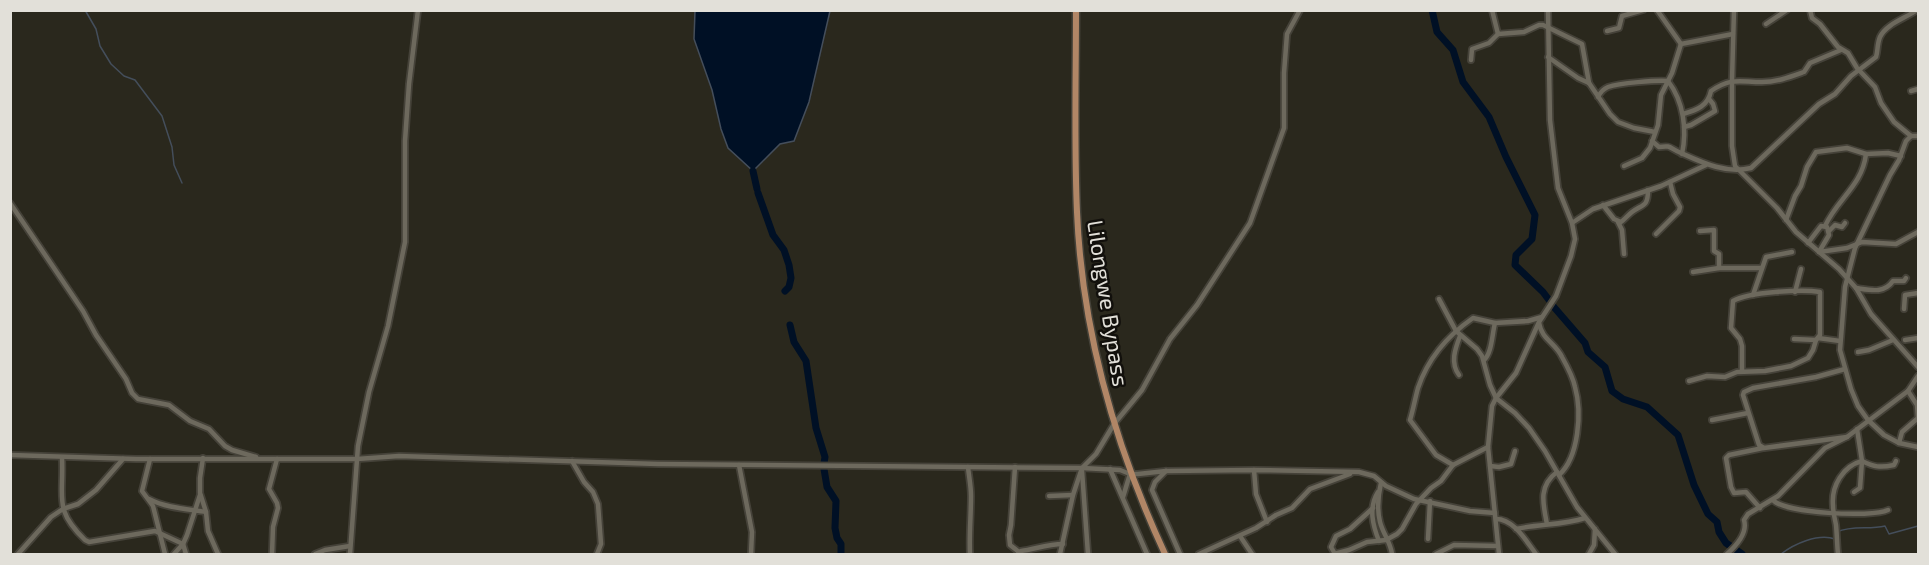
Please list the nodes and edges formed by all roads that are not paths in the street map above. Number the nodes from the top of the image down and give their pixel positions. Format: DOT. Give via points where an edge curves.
graph roads {
  1 [pos="418,10"];
  2 [pos="1076,10"];
  3 [pos="1299,10"];
  4 [pos="1492,10"];
  5 [pos="1548,10"];
  6 [pos="1643,10"];
  7 [pos="1657,10"];
  8 [pos="1734,10"];
  9 [pos="1787,10"];
  10 [pos="1810,10"];
  11 [pos="1917,10"];
  12 [pos="1766,24"];
  13 [pos="1548,26"];
  14 [pos="1607,31"];
  15 [pos="1498,34"];
  16 [pos="1733,34"];
  17 [pos="1681,44"];
  18 [pos="1841,50"];
  19 [pos="1548,57"];
  20 [pos="1471,60"];
  21 [pos="1859,70"];
  22 [pos="1732,80"];
  23 [pos="1668,81"];
  24 [pos="1589,83"];
  25 [pos="1918,89"];
  26 [pos="1911,91"];
  27 [pos="1598,98"];
  28 [pos="1709,99"];
  29 [pos="1683,114"];
  30 [pos="1684,127"];
  31 [pos="1655,132"];
  32 [pos="1911,136"];
  33 [pos="1918,136"];
  34 [pos="1652,141"];
  35 [pos="1866,153"];
  36 [pos="1682,154"];
  37 [pos="1901,156"];
  38 [pos="1706,165"];
  39 [pos="1624,166"];
  40 [pos="1738,171"];
  41 [pos="1670,182"];
  42 [pos="1648,190"];
  43 [pos="1627,197"];
  44 [pos="10,203"];
  45 [pos="1603,205"];
  46 [pos="1634,211"];
  47 [pos="1786,220"];
  48 [pos="1618,222"];
  49 [pos="1572,223"];
  50 [pos="1845,223"];
  51 [pos="1825,226"];
  52 [pos="1700,231"];
  53 [pos="1829,231"];
  54 [pos="1918,232"];
  55 [pos="1656,234"];
  56 [pos="1808,243"];
  57 [pos="1857,244"];
  58 [pos="1792,252"];
  59 [pos="1819,252"];
  60 [pos="1624,254"];
  61 [pos="1719,268"];
  62 [pos="1761,268"];
  63 [pos="1801,269"];
  64 [pos="1693,272"];
  65 [pos="1906,278"];
  66 [pos="1847,279"];
  67 [pos="1856,288"];
  68 [pos="1795,292"];
  69 [pos="1918,293"];
  70 [pos="1752,296"];
  71 [pos="1439,299"];
  72 [pos="1904,309"];
  73 [pos="1540,320"];
  74 [pos="1495,323"];
  75 [pos="1456,331"];
  76 [pos="1460,336"];
  77 [pos="1918,338"];
  78 [pos="1794,339"];
  79 [pos="1817,339"];
  80 [pos="1893,340"];
  81 [pos="1905,340"];
  82 [pos="1840,341"];
  83 [pos="1858,352"];
  84 [pos="1484,360"];
  85 [pos="1918,367"];
  86 [pos="1845,369"];
  87 [pos="1742,372"];
  88 [pos="1459,375"];
  89 [pos="1918,375"];
  90 [pos="1689,381"];
  91 [pos="1908,391"];
  92 [pos="1496,398"];
  93 [pos="1918,405"];
  94 [pos="1748,413"];
  95 [pos="1712,420"];
  96 [pos="1868,420"];
  97 [pos="1114,424"];
  98 [pos="1857,429"];
  99 [pos="1847,437"];
  100 [pos="1899,443"];
  101 [pos="1488,447"];
  102 [pos="1918,447"];
  103 [pos="1764,448"];
  104 [pos="1515,451"];
  105 [pos="10,455"];
  106 [pos="62,458"];
  107 [pos="203,458"];
  108 [pos="259,458"];
  109 [pos="123,459"];
  110 [pos="150,459"];
  111 [pos="277,459"];
  112 [pos="357,459"];
  113 [pos="573,461"];
  114 [pos="1862,461"];
  115 [pos="1896,461"];
  116 [pos="739,465"];
  117 [pos="1453,465"];
  118 [pos="1490,466"];
  119 [pos="968,467"];
  120 [pos="1015,467"];
  121 [pos="1082,468"];
  122 [pos="1110,469"];
  123 [pos="1254,470"];
  124 [pos="1166,471"];
  125 [pos="1354,472"];
  126 [pos="1558,473"];
  127 [pos="1130,474"];
  128 [pos="1381,483"];
  129 [pos="1379,490"];
  130 [pos="1854,492"];
  131 [pos="200,493"];
  132 [pos="1073,495"];
  133 [pos="1048,496"];
  134 [pos="1123,497"];
  135 [pos="149,499"];
  136 [pos="1420,500"];
  137 [pos="1773,500"];
  138 [pos="1430,501"];
  139 [pos="1373,508"];
  140 [pos="1760,508"];
  141 [pos="63,509"];
  142 [pos="194,510"];
  143 [pos="1888,510"];
  144 [pos="206,512"];
  145 [pos="1834,513"];
  146 [pos="1496,516"];
  147 [pos="1585,518"];
  148 [pos="1266,522"];
  149 [pos="1547,524"];
  150 [pos="1516,529"];
  151 [pos="1595,529"];
  152 [pos="159,532"];
  153 [pos="1240,536"];
  154 [pos="1389,539"];
  155 [pos="1428,539"];
  156 [pos="1379,541"];
  157 [pos="183,544"];
  158 [pos="1063,544"];
  159 [pos="350,546"];
  160 [pos="1498,546"];
  161 [pos="1018,553"];
  162 [pos="1343,553"];
  163 [pos="1165,554"];
  164 [pos="1335,554"];
  165 [pos="18,555"];
  166 [pos="165,555"];
  167 [pos="174,555"];
  168 [pos="186,555"];
  169 [pos="218,555"];
  170 [pos="272,555"];
  171 [pos="315,555"];
  172 [pos="350,555"];
  173 [pos="597,555"];
  174 [pos="751,555"];
  175 [pos="970,555"];
  176 [pos="1060,555"];
  177 [pos="1088,555"];
  178 [pos="1147,555"];
  179 [pos="1180,555"];
  180 [pos="1199,555"];
  181 [pos="1252,555"];
  182 [pos="1392,555"];
  183 [pos="1436,555"];
  184 [pos="1498,555"];
  185 [pos="1536,555"];
  186 [pos="1589,555"];
  187 [pos="1615,555"];
  188 [pos="1727,555"];
  189 [pos="1838,555"];
  1 -- 112 [label="street" via="405,141 405,242"];
  2 -- 97 [label="main road, Lilongwe Bypass" via="1079,238 1092,336"];
  3 -- 97 [label="street" via="1287,34 1284,128 1250,223 1170,339 1142,390"];
  4 -- 15 [label="street"];
  5 -- 13 [label="street"];
  6 -- 14 [label="street" via="1622,16 1618,29"];
  7 -- 17 [label="street"];
  8 -- 16 [label="street"];
  9 -- 12 [label="street"];
  10 -- 18 [label="street" via="1812,18"];
  11 -- 21 [label="street" via="1884,32 1876,57"];
  13 -- 15 [label="street"];
  13 -- 19 [label="street"];
  13 -- 24 [label="street" via="1582,44"];
  15 -- 20 [label="street" via="1472,50"];
  16 -- 17 [label="street"];
  16 -- 22 [label="street"];
  17 -- 23 [label="street"];
  18 -- 21 [label="street" via="1848,52"];
  18 -- 22 [label="street" via="1782,80"];
  19 -- 24 [label="street"];
  19 -- 49 [label="street" via="1558,188"];
  21 -- 32 [label="street" via="1875,87 1894,122"];
  21 -- 40 [label="street" via="1757,164"];
  22 -- 28 [label="street" via="1711,91"];
  22 -- 40 [label="street" via="1733,156"];
  23 -- 27 [label="street" via="1610,86"];
  23 -- 29 [label="street"];
  23 -- 31 [label="street" via="1661,95"];
  24 -- 27 [label="street"];
  25 -- 26 [label="street"];
  27 -- 31 [label="street" via="1618,122"];
  28 -- 29 [label="street"];
  28 -- 30 [label="street" via="1715,111"];
  29 -- 30 [label="street"];
  30 -- 36 [label="street"];
  31 -- 34 [label="street"];
  32 -- 33 [label="street"];
  32 -- 37 [label="street"];
  34 -- 36 [label="street"];
  34 -- 39 [label="street" via="1642,158"];
  35 -- 37 [label="street"];
  35 -- 47 [label="street" via="1847,148 1816,152"];
  35 -- 51 [label="street" via="1859,179"];
  36 -- 38 [label="street"];
  37 -- 57 [label="street"];
  38 -- 40 [label="street"];
  38 -- 41 [label="street"];
  40 -- 47 [label="street"];
  41 -- 42 [label="street"];
  41 -- 55 [label="street" via="1679,211"];
  42 -- 43 [label="street"];
  42 -- 46 [label="street" via="1643,207"];
  43 -- 45 [label="street"];
  43 -- 46 [label="street"];
  44 -- 108 [label="street" via="83,311 132,393 138,399 169,405 209,429 232,450"];
  45 -- 48 [label="street"];
  45 -- 49 [label="street"];
  46 -- 48 [label="street"];
  47 -- 56 [label="street"];
  48 -- 60 [label="street"];
  49 -- 73 [label="street" via="1575,239 1571,255 1556,296"];
  50 -- 53 [label="street"];
  51 -- 53 [label="street"];
  51 -- 56 [label="street" via="1817,229"];
  52 -- 61 [label="street" via="1714,230"];
  53 -- 59 [label="street"];
  54 -- 57 [label="street" via="1896,244"];
  56 -- 59 [label="street"];
  57 -- 59 [label="street"];
  57 -- 66 [label="street"];
  58 -- 62 [label="street" via="1768,256"];
  59 -- 66 [label="street"];
  61 -- 62 [label="street"];
  61 -- 64 [label="street"];
  62 -- 70 [label="street"];
  63 -- 68 [label="street"];
  65 -- 67 [label="street" via="1895,280 1882,290"];
  66 -- 67 [label="street"];
  66 -- 82 [label="street"];
  67 -- 80 [label="street"];
  68 -- 70 [label="street"];
  68 -- 79 [label="street" via="1820,292 1821,326"];
  69 -- 72 [label="street" via="1905,295"];
  70 -- 87 [label="street" via="1736,298 1732,303 1731,328 1742,346"];
  71 -- 75 [label="street"];
  73 -- 74 [label="street"];
  73 -- 92 [label="street" via="1516,373"];
  73 -- 126 [label="street" via="1542,335 1562,354 1575,387 1576,442 1566,467"];
  74 -- 75 [label="street" via="1473,318"];
  74 -- 84 [label="street" via="1490,354"];
  75 -- 76 [label="street"];
  75 -- 117 [label="street" via="1428,363 1410,420 1436,455"];
  76 -- 84 [label="street"];
  76 -- 88 [label="street" via="1454,359"];
  77 -- 81 [label="street"];
  78 -- 79 [label="street"];
  79 -- 82 [label="street"];
  79 -- 87 [label="street" via="1810,356 1800,363"];
  80 -- 83 [label="street"];
  80 -- 85 [label="street"];
  82 -- 86 [label="street"];
  84 -- 92 [label="street"];
  86 -- 94 [label="street" via="1747,390 1743,395"];
  86 -- 96 [label="street" via="1858,406"];
  87 -- 90 [label="street"];
  89 -- 91 [label="street"];
  91 -- 93 [label="street"];
  91 -- 96 [label="street"];
  92 -- 101 [label="street"];
  92 -- 126 [label="street" via="1529,428"];
  93 -- 100 [label="street" via="1918,418 1902,432"];
  94 -- 95 [label="street"];
  94 -- 103 [label="street" via="1759,445"];
  96 -- 98 [label="street"];
  96 -- 100 [label="street"];
  97 -- 121 [label="street" via="1096,454"];
  97 -- 127 [label="main road, Lilongwe Bypass"];
  98 -- 99 [label="street"];
  98 -- 114 [label="street"];
  99 -- 103 [label="street"];
  99 -- 137 [label="street" via="1825,448"];
  100 -- 102 [label="street"];
  101 -- 117 [label="street"];
  101 -- 118 [label="street"];
  103 -- 140 [label="street" via="1726,458 1734,493 1746,492"];
  104 -- 118 [label="street" via="1511,464"];
  105 -- 106 [label="street"];
  106 -- 109 [label="street"];
  106 -- 141 [label="street"];
  107 -- 108 [label="street"];
  107 -- 110 [label="street"];
  107 -- 131 [label="street"];
  108 -- 111 [label="street"];
  109 -- 110 [label="street"];
  109 -- 141 [label="street" via="96,490 78,504"];
  110 -- 135 [label="street" via="142,491"];
  111 -- 112 [label="street"];
  111 -- 170 [label="street" via="269,489 278,503"];
  112 -- 113 [label="street" via="399,456"];
  112 -- 159 [label="street"];
  113 -- 116 [label="street"];
  113 -- 173 [label="street" via="598,504 601,544"];
  114 -- 115 [label="street" via="1873,467 1893,465"];
  114 -- 130 [label="street" via="1860,488"];
  114 -- 145 [label="street" via="1839,478 1833,495"];
  116 -- 119 [label="street"];
  116 -- 174 [label="street" via="751,528"];
  117 -- 136 [label="street"];
  118 -- 146 [label="street"];
  119 -- 120 [label="street"];
  119 -- 175 [label="street"];
  120 -- 121 [label="street"];
  120 -- 161 [label="street" via="1009,535 1010,545"];
  121 -- 122 [label="street"];
  121 -- 132 [label="street"];
  121 -- 177 [label="street"];
  122 -- 127 [label="street"];
  122 -- 134 [label="street"];
  123 -- 124 [label="street"];
  123 -- 125 [label="street"];
  123 -- 148 [label="street" via="1256,494"];
  124 -- 127 [label="street"];
  124 -- 179 [label="street" via="1152,490"];
  125 -- 128 [label="street" via="1374,476"];
  125 -- 148 [label="street" via="1310,489 1292,508"];
  126 -- 147 [label="street"];
  126 -- 149 [label="street" via="1546,483 1543,494"];
  127 -- 134 [label="street"];
  127 -- 163 [label="main road, Lilongwe Bypass"];
  128 -- 129 [label="street"];
  128 -- 136 [label="street"];
  129 -- 139 [label="street"];
  129 -- 154 [label="street" via="1380,523"];
  131 -- 142 [label="street"];
  131 -- 144 [label="street"];
  132 -- 133 [label="street"];
  132 -- 158 [label="street"];
  134 -- 178 [label="street"];
  135 -- 142 [label="street"];
  135 -- 152 [label="street"];
  136 -- 138 [label="street"];
  136 -- 154 [label="street" via="1400,532"];
  137 -- 140 [label="street"];
  137 -- 145 [label="street" via="1797,510"];
  138 -- 146 [label="street"];
  138 -- 155 [label="street"];
  139 -- 156 [label="street"];
  139 -- 164 [label="street" via="1336,536 1331,544"];
  140 -- 188 [label="street" via="1746,517 1740,541"];
  141 -- 152 [label="street" via="87,542"];
  141 -- 165 [label="street"];
  142 -- 144 [label="street"];
  142 -- 157 [label="street"];
  143 -- 145 [label="street"];
  144 -- 169 [label="street" via="207,531"];
  145 -- 189 [label="street"];
  146 -- 150 [label="street"];
  146 -- 160 [label="street"];
  147 -- 149 [label="street" via="1568,524"];
  147 -- 151 [label="street"];
  148 -- 153 [label="street"];
  149 -- 150 [label="street"];
  150 -- 185 [label="street"];
  151 -- 186 [label="street"];
  151 -- 187 [label="street"];
  152 -- 157 [label="street"];
  152 -- 166 [label="street"];
  153 -- 180 [label="street"];
  153 -- 181 [label="street"];
  154 -- 156 [label="street"];
  154 -- 182 [label="street"];
  156 -- 162 [label="street"];
  157 -- 167 [label="street"];
  157 -- 168 [label="street"];
  158 -- 161 [label="street"];
  158 -- 176 [label="street"];
  159 -- 171 [label="street"];
  159 -- 172 [label="street"];
  160 -- 183 [label="street" via="1454,545"];
  160 -- 184 [label="street"];
  162 -- 164 [label="street"];
}
